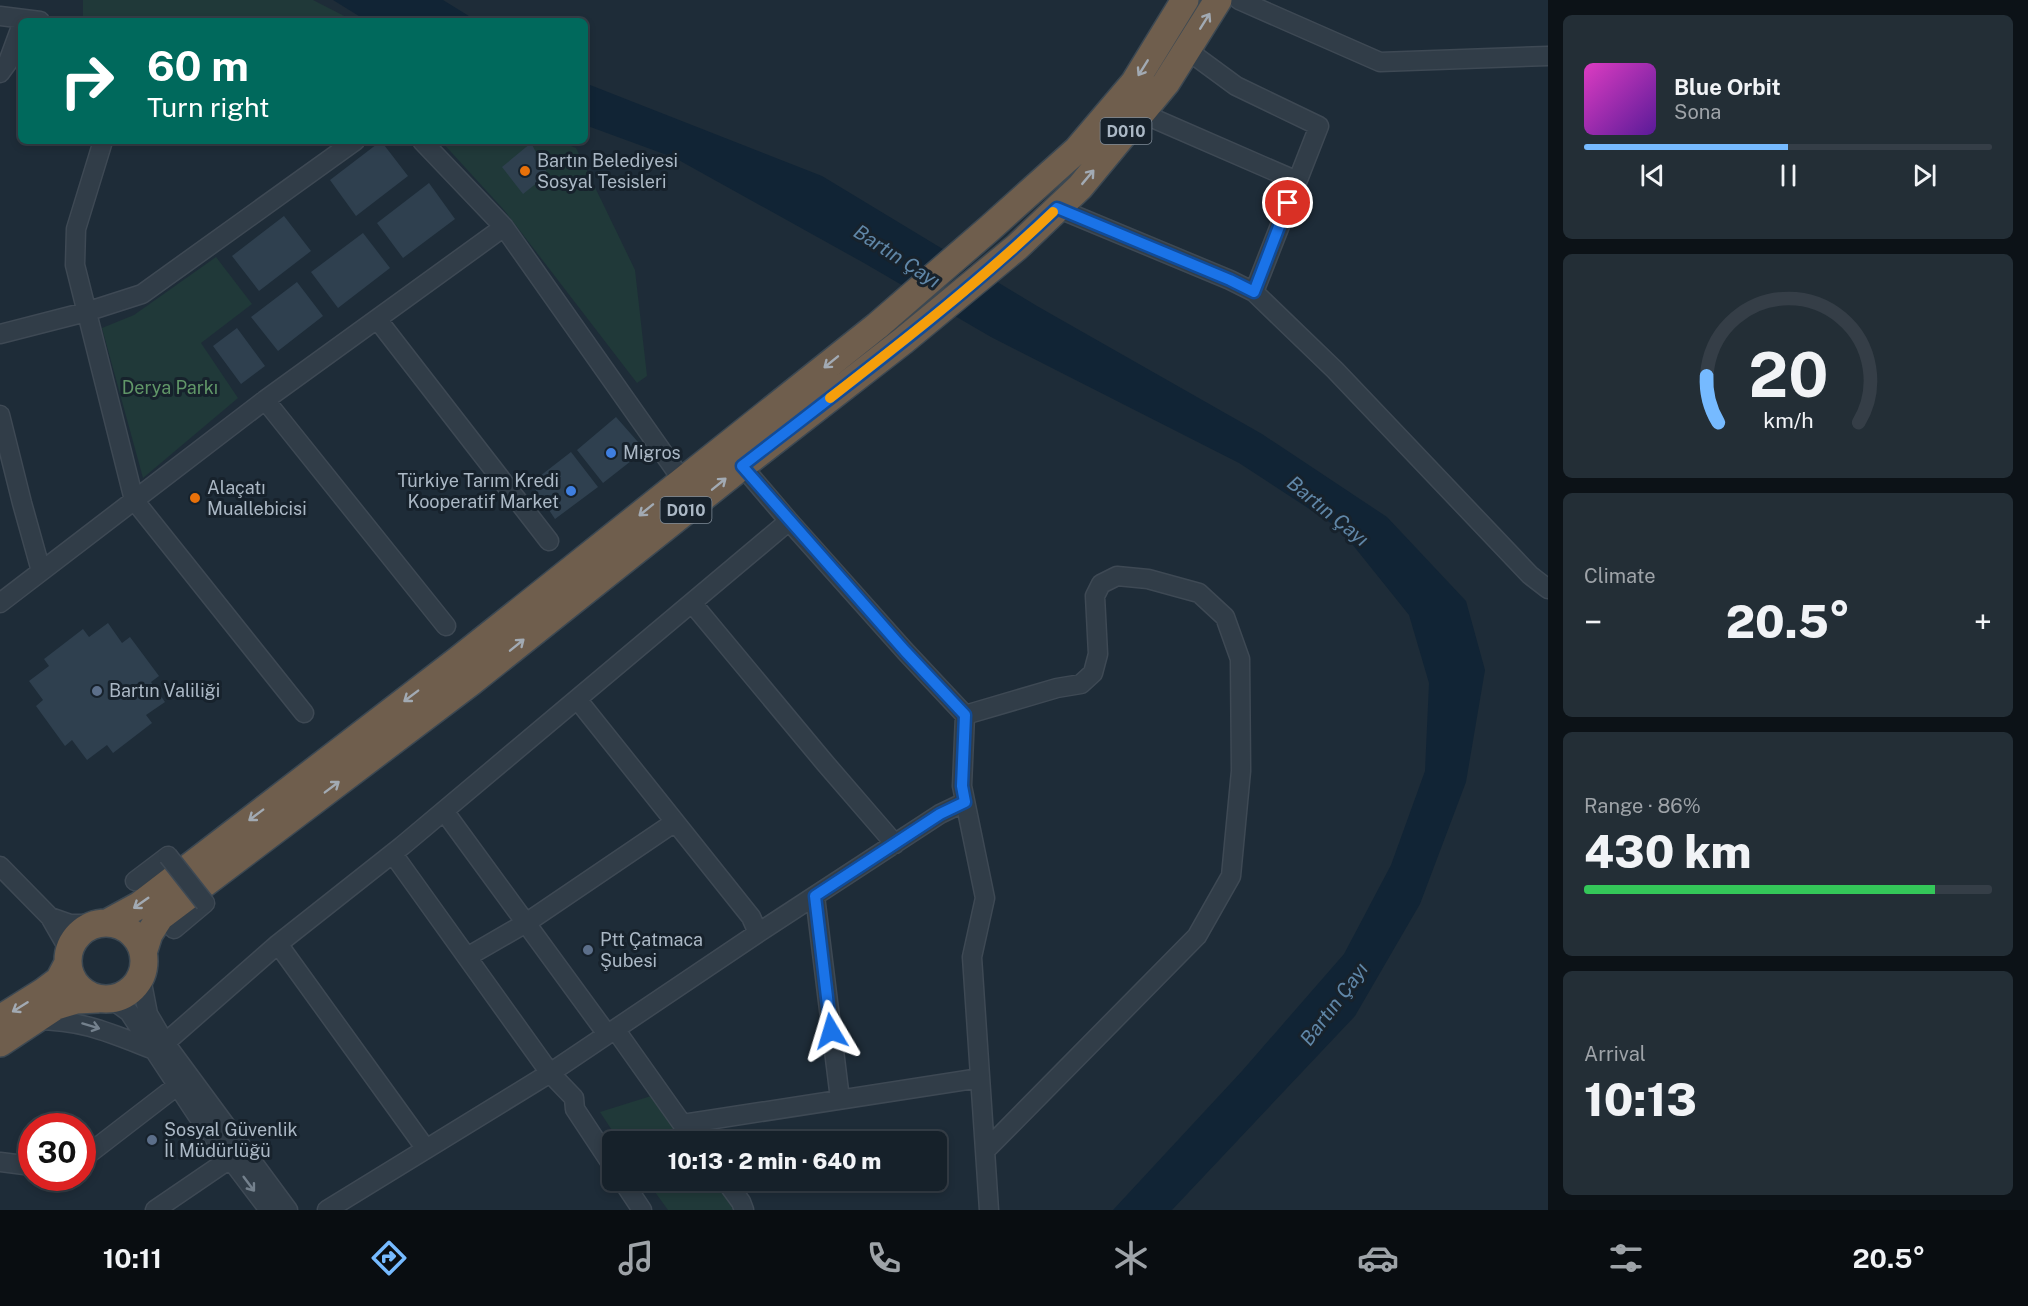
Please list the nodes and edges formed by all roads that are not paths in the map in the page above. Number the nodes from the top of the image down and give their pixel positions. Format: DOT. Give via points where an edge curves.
graph roads {
  1 [pos="1185,0"];
  2 [pos="1218,0"];
  3 [pos="1239,0"];
  4 [pos="0,16"];
  5 [pos="18,20"];
  6 [pos="18,41"];
  7 [pos="1187,50"];
  8 [pos="1548,56"];
  9 [pos="0,73"];
  10 [pos="1141,113"];
  11 [pos="102,144"];
  12 [pos="351,144"];
  13 [pos="425,144"];
  14 [pos="1297,181"];
  15 [pos="1057,208"];
  16 [pos="504,227"];
  17 [pos="1254,292"];
  18 [pos="86,312"];
  19 [pos="377,319"];
  20 [pos="0,334"];
  21 [pos="265,400"];
  22 [pos="0,416"];
  23 [pos="742,466"];
  24 [pos="683,481"];
  25 [pos="134,500"];
  26 [pos="789,521"];
  27 [pos="549,541"];
  28 [pos="41,571"];
  29 [pos="1548,590"];
  30 [pos="0,603"];
  31 [pos="692,603"];
  32 [pos="446,626"];
  33 [pos="464,671"];
  34 [pos="578,699"];
  35 [pos="304,713"];
  36 [pos="965,715"];
  37 [pos="965,802"];
  38 [pos="444,811"];
  39 [pos="675,822"];
  40 [pos="895,844"];
  41 [pos="393,854"];
  42 [pos="0,866"];
  43 [pos="135,881"];
  44 [pos="815,896"];
  45 [pos="50,917"];
  46 [pos="526,923"];
  47 [pos="101,924"];
  48 [pos="174,929"];
  49 [pos="758,933"];
  50 [pos="278,944"];
  51 [pos="69,957"];
  52 [pos="467,957"];
  53 [pos="142,965"];
  54 [pos="105,999"];
  55 [pos="0,1020"];
  56 [pos="33,1020"];
  57 [pos="611,1032"];
  58 [pos="0,1044"];
  59 [pos="160,1047"];
  60 [pos="550,1072"];
  61 [pos="980,1078"];
  62 [pos="178,1085"];
  63 [pos="840,1099"];
  64 [pos="683,1125"];
  65 [pos="687,1131"];
  66 [pos="96,1148"];
  67 [pos="426,1149"];
  68 [pos="602,1150"];
  69 [pos="985,1151"];
  70 [pos="237,1154"];
  71 [pos="0,1162"];
  72 [pos="18,1164"];
  73 [pos="629,1191"];
  74 [pos="733,1191"];
  75 [pos="155,1210"];
  76 [pos="269,1210"];
  77 [pos="288,1210"];
  78 [pos="327,1210"];
  79 [pos="642,1210"];
  80 [pos="744,1210"];
  81 [pos="989,1210"];
  1 -- 24 [label="highway, D010, one-way" via="1134,83 1077,150 877,326"];
  7 -- 2 [label="highway, D010, one-way"];
  3 -- 8 [label="street" via="1380,62"];
  4 -- 5 [label="street"];
  6 -- 9 [label="street"];
  7 -- 10 [label="highway, D010"];
  7 -- 14 [label="street" via="1236,86 1319,126"];
  10 -- 14 [label="street"];
  15 -- 10 [label="highway, D010, one-way" via="1080,187"];
  11 -- 18 [label="street" via="76,229 75,265"];
  12 -- 18 [label="street" via="142,294"];
  13 -- 16 [label="street"];
  14 -- 17 [label="street"];
  15 -- 17 [label="street"];
  15 -- 23 [label="highway, D010" via="1017,247 903,341"];
  16 -- 19 [label="street"];
  16 -- 24 [label="street"];
  17 -- 29 [label="street"];
  18 -- 20 [label="street"];
  18 -- 25 [label="street"];
  19 -- 21 [label="street"];
  19 -- 27 [label="street"];
  21 -- 25 [label="street"];
  21 -- 32 [label="street"];
  22 -- 28 [label="street"];
  23 -- 26 [label="street"];
  33 -- 23 [label="highway, D010, one-way"];
  24 -- 33 [label="highway, D010, one-way"];
  25 -- 28 [label="street"];
  25 -- 35 [label="street"];
  26 -- 31 [label="street"];
  26 -- 36 [label="street"];
  28 -- 30 [label="street"];
  31 -- 34 [label="street"];
  31 -- 40 [label="street"];
  33 -- 47 [label="highway, one-way" via="140,905"];
  53 -- 33 [label="highway, one-way" via="149,934 160,917"];
  34 -- 38 [label="street"];
  34 -- 39 [label="street"];
  36 -- 37 [label="street"];
  36 -- 69 [label="street" via="1081,684 1094,673 1098,654 1095,596 1101,584 1117,576 1148,579 1198,593 1225,617 1240,658 1241,771 1231,876 1197,936"];
  37 -- 40 [label="street"];
  37 -- 61 [label="street" via="985,898 972,957"];
  38 -- 41 [label="street"];
  38 -- 46 [label="street"];
  39 -- 46 [label="street"];
  39 -- 49 [label="street" via="752,917"];
  40 -- 44 [label="street"];
  41 -- 50 [label="street"];
  41 -- 52 [label="street"];
  42 -- 45 [label="street"];
  43 -- 48 [label="street, bridge" via="168,856 206,903"];
  44 -- 49 [label="street"];
  44 -- 63 [label="street"];
  45 -- 47 [label="street" via="70,924"];
  45 -- 51 [label="street"];
  46 -- 52 [label="street"];
  46 -- 57 [label="street"];
  47 -- 51 [label="highway" via="84,930 75,939"];
  47 -- 53 [label="highway" via="120,925 139,941"];
  49 -- 57 [label="street"];
  50 -- 59 [label="street"];
  50 -- 67 [label="street"];
  51 -- 54 [label="highway" via="70,975 77,986 87,994"];
  51 -- 55 [label="highway, one-way" via="59,980"];
  52 -- 60 [label="street"];
  53 -- 54 [label="highway" via="133,988"];
  53 -- 59 [label="street" via="148,1014"];
  54 -- 56 [label="highway" via="76,1000"];
  54 -- 59 [label="street" via="129,1012"];
  56 -- 58 [label="highway"];
  56 -- 59 [label="street, one-way" via="85,1024"];
  57 -- 60 [label="street"];
  57 -- 64 [label="street"];
  59 -- 62 [label="street"];
  59 -- 70 [label="street"];
  60 -- 67 [label="street"];
  60 -- 68 [label="street" via="574,1098 575,1108"];
  61 -- 63 [label="street"];
  61 -- 69 [label="street"];
  62 -- 66 [label="street"];
  62 -- 70 [label="street" via="198,1115"];
  63 -- 64 [label="street"];
  64 -- 65 [label="street"];
  67 -- 78 [label="street"];
  69 -- 81 [label="street"];
  70 -- 75 [label="street"];
  70 -- 76 [label="street, one-way"];
  70 -- 77 [label="street"];
  71 -- 72 [label="street"];
  73 -- 79 [label="street"];
  74 -- 80 [label="street"];
}
